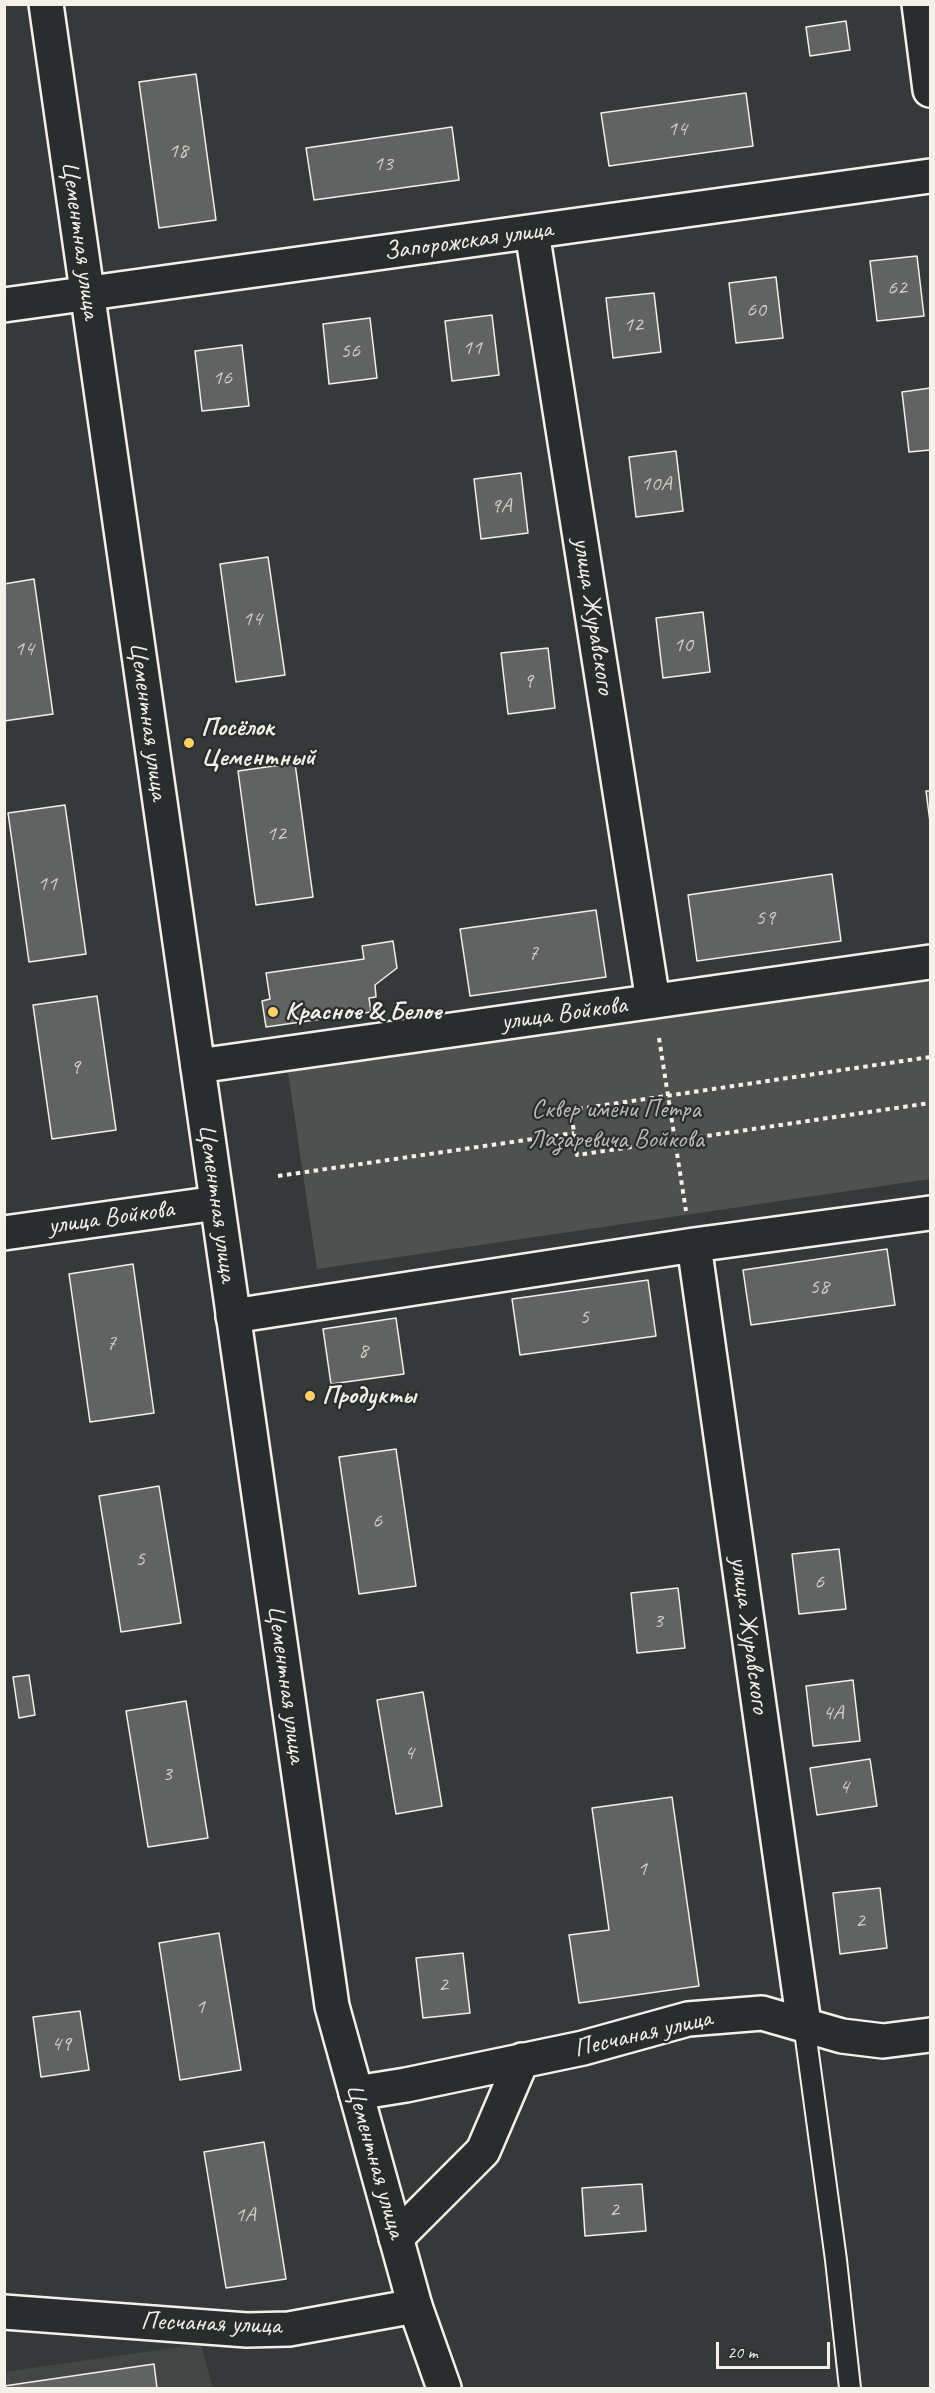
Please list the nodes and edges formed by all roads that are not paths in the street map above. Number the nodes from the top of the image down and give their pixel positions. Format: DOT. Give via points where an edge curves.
graph roads {
  1 [pos="46,4"];
  2 [pos="919,4"];
  3 [pos="930,90"];
  4 [pos="930,176"];
  5 [pos="532,232"];
  6 [pos="87,294"];
  7 [pos="4,305"];
  8 [pos="930,962"];
  9 [pos="653,1001"];
  10 [pos="198,1066"];
  11 [pos="217,1203"];
  12 [pos="930,1213"];
  13 [pos="4,1233"];
  14 [pos="694,1245"];
  15 [pos="233,1316"];
  16 [pos="804,2024"];
  17 [pos="930,2035"];
  18 [pos="522,2060"];
  19 [pos="356,2093"];
  20 [pos="396,2238"];
  21 [pos="416,2306"];
  22 [pos="4,2312"];
  23 [pos="444,2388"];
  24 [pos="850,2388"];
  1 -- 6 [label="street, Цементная улица"];
  2 -- 3 [label="street"];
  4 -- 5 [label="street, Запорожская улица"];
  5 -- 6 [label="street, Запорожская улица"];
  5 -- 9 [label="street, улица Журавского"];
  6 -- 7 [label="street, Запорожская улица"];
  6 -- 10 [label="street, Цементная улица"];
  8 -- 9 [label="street, улица Войкова"];
  9 -- 10 [label="street, улица Войкова"];
  10 -- 11 [label="street, Цементная улица"];
  11 -- 13 [label="street, улица Войкова"];
  11 -- 15 [label="street, Цементная улица"];
  12 -- 14 [label="street"];
  14 -- 15 [label="street"];
  14 -- 16 [label="street, улица Журавского"];
  15 -- 19 [label="street, Цементная улица" via="332,2006"];
  16 -- 17 [label="street, Песчаная улица" via="843,2036 883,2041"];
  16 -- 18 [label="street, Песчаная улица" via="762,2013 688,2019"];
  16 -- 24 [label="lane"];
  18 -- 19 [label="street, Песчаная улица"];
  18 -- 20 [label="street" via="483,2151"];
  19 -- 20 [label="street, Цементная улица"];
  20 -- 21 [label="street, Цементная улица"];
  21 -- 22 [label="street, Песчаная улица" via="289,2329 246,2330"];
  21 -- 23 [label="street, Цементная улица"];
}
